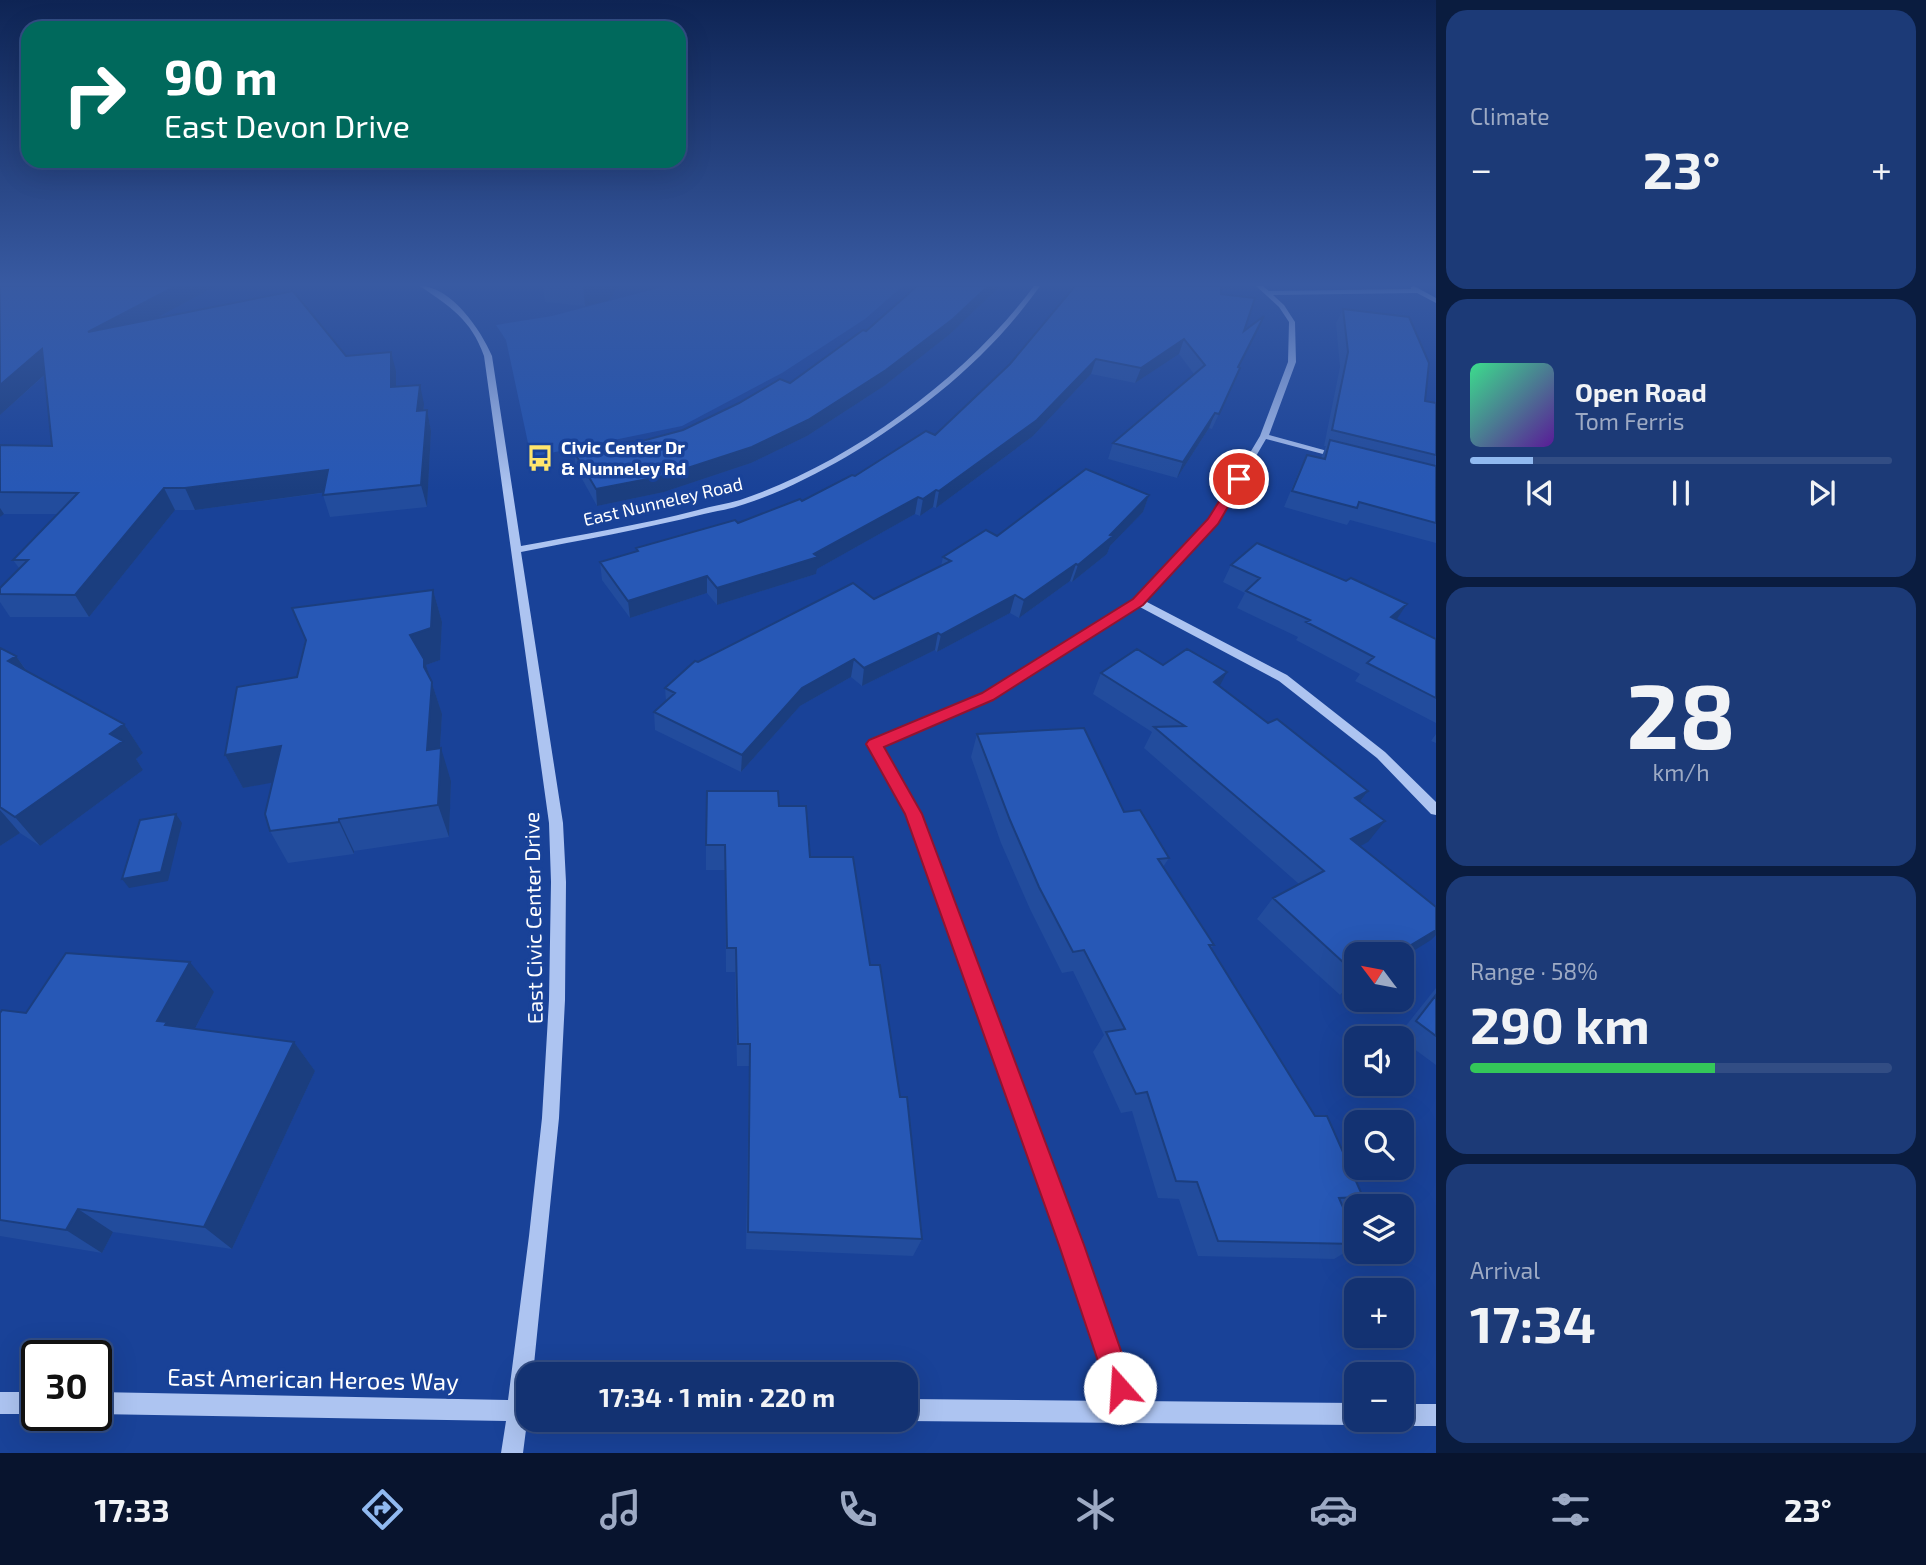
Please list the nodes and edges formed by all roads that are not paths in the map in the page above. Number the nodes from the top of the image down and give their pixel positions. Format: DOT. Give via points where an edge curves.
graph roads {
  1 [pos="486,354"];
  2 [pos="981,354"];
  3 [pos="1292,354"];
  4 [pos="1264,436"];
  5 [pos="1343,456"];
  6 [pos="517,550"];
  7 [pos="1138,602"];
  8 [pos="1436,810"];
  9 [pos="529,1362"];
  10 [pos="0,1403"];
  11 [pos="21,1403"];
  12 [pos="112,1403"];
  13 [pos="918,1410"];
  14 [pos="516,1411"];
  15 [pos="1128,1412"];
  16 [pos="1344,1414"];
  17 [pos="1414,1415"];
  18 [pos="1436,1415"];
  19 [pos="518,1432"];
  20 [pos="512,1453"];
  1 -- 6 [label="street, East Civic Center Drive"];
  2 -- 6 [label="street, East Nunneley Road" via="895,422 816,469 746,501"];
  3 -- 4 [label="street"];
  4 -- 5 [label="street"];
  4 -- 7 [label="street" via="1213,521"];
  6 -- 9 [label="street, East Civic Center Drive" via="559,867 556,1055"];
  7 -- 8 [label="street" via="1283,678 1381,755"];
  7 -- 15 [label="street" via="988,696 874,744 914,814"];
  10 -- 11 [label="street"];
  12 -- 14 [label="street, East American Heroes Way"];
  13 -- 15 [label="street"];
  15 -- 16 [label="street"];
  17 -- 18 [label="street"];
  19 -- 20 [label="street, East Civic Center Drive"];
}
